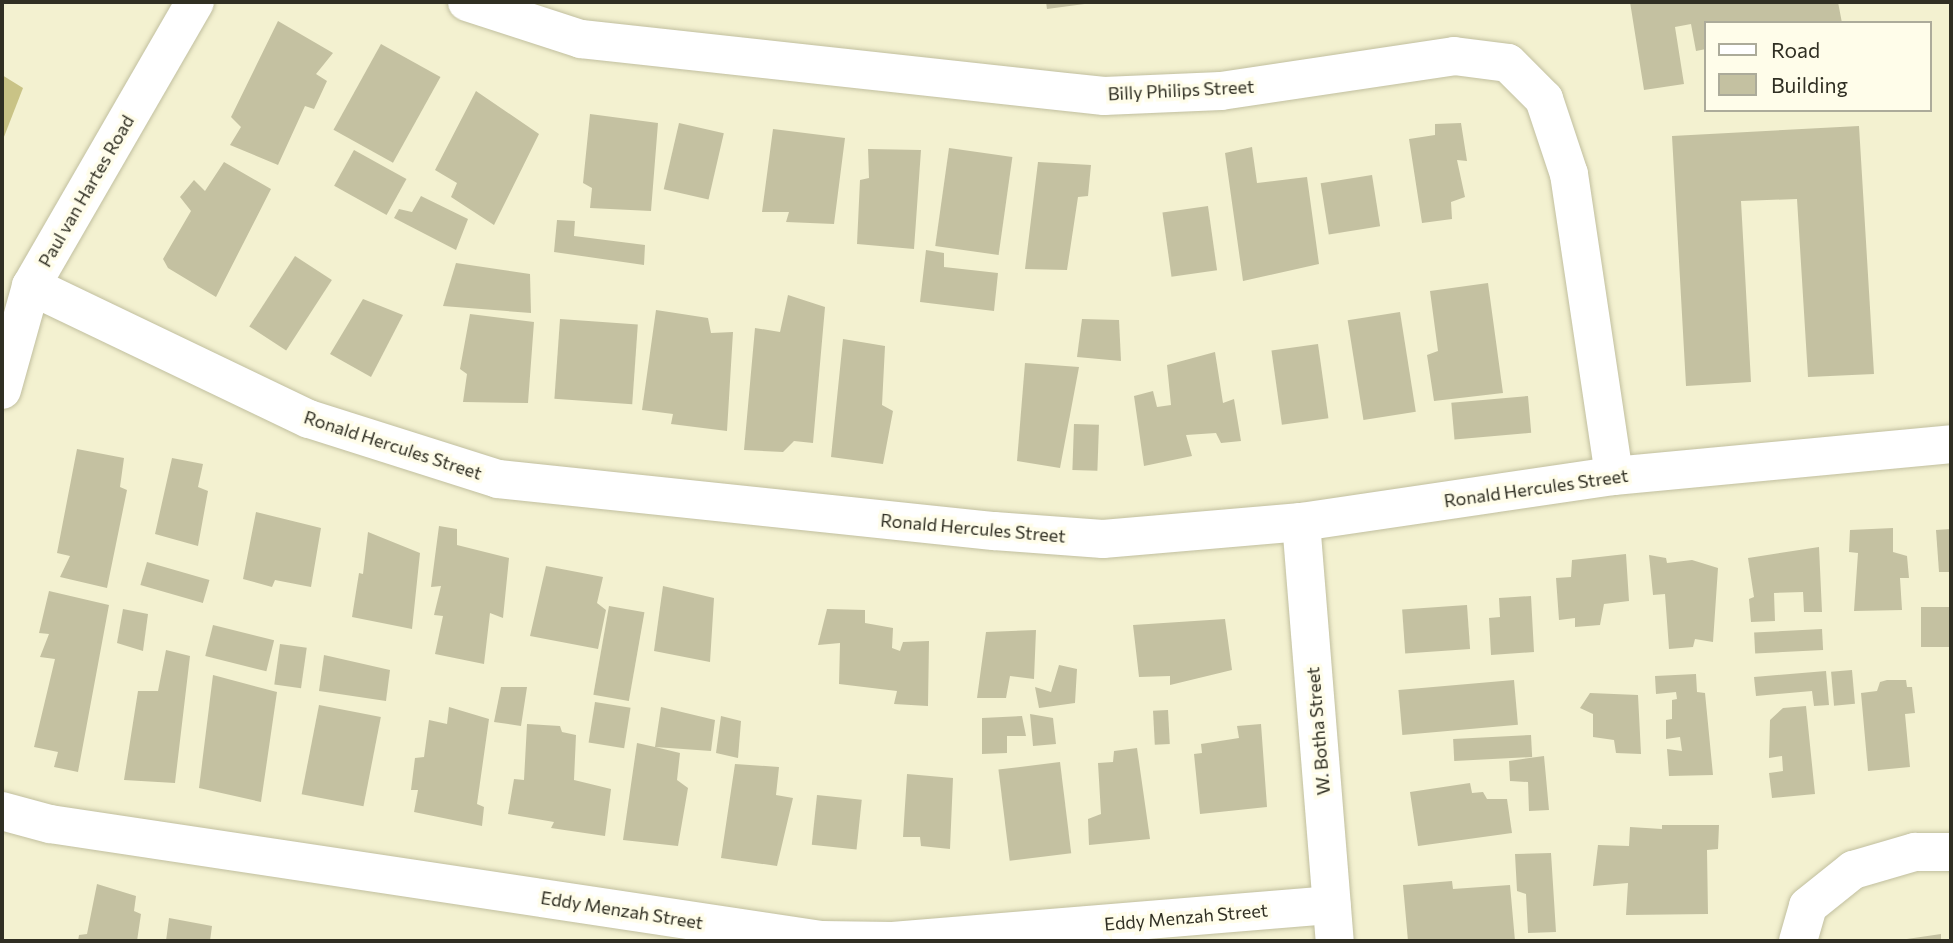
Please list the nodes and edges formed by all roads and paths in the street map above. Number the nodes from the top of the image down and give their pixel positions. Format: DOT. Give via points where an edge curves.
graph roads {
  1 [pos="195,2"];
  2 [pos="467,2"];
  3 [pos="31,286"];
  4 [pos="2,390"];
  5 [pos="1951,444"];
  6 [pos="1614,476"];
  7 [pos="1301,522"];
  8 [pos="2,811"];
  9 [pos="1951,852"];
  10 [pos="1334,923"];
  11 [pos="1798,941"];
  1 -- 3 [label="street, Paul van Hartes Road"];
  2 -- 6 [label="street, Billy Philips Street" via="581,39 1104,96 1221,91 1454,56 1508,63 1544,99 1569,174"];
  3 -- 4 [label="street, Paul van Hartes Road"];
  3 -- 7 [label="street, Ronald Hercules Street" via="309,419 498,479 1103,539"];
  5 -- 6 [label="street, Ronald Hercules Street"];
  6 -- 7 [label="street, Ronald Hercules Street"];
  7 -- 10 [label="street, W. Botha Street"];
  8 -- 10 [label="street, Eddy Menzah Street" via="50,824 821,940"];
  9 -- 11 [label="street" via="1914,852 1853,870 1808,905"];
}
